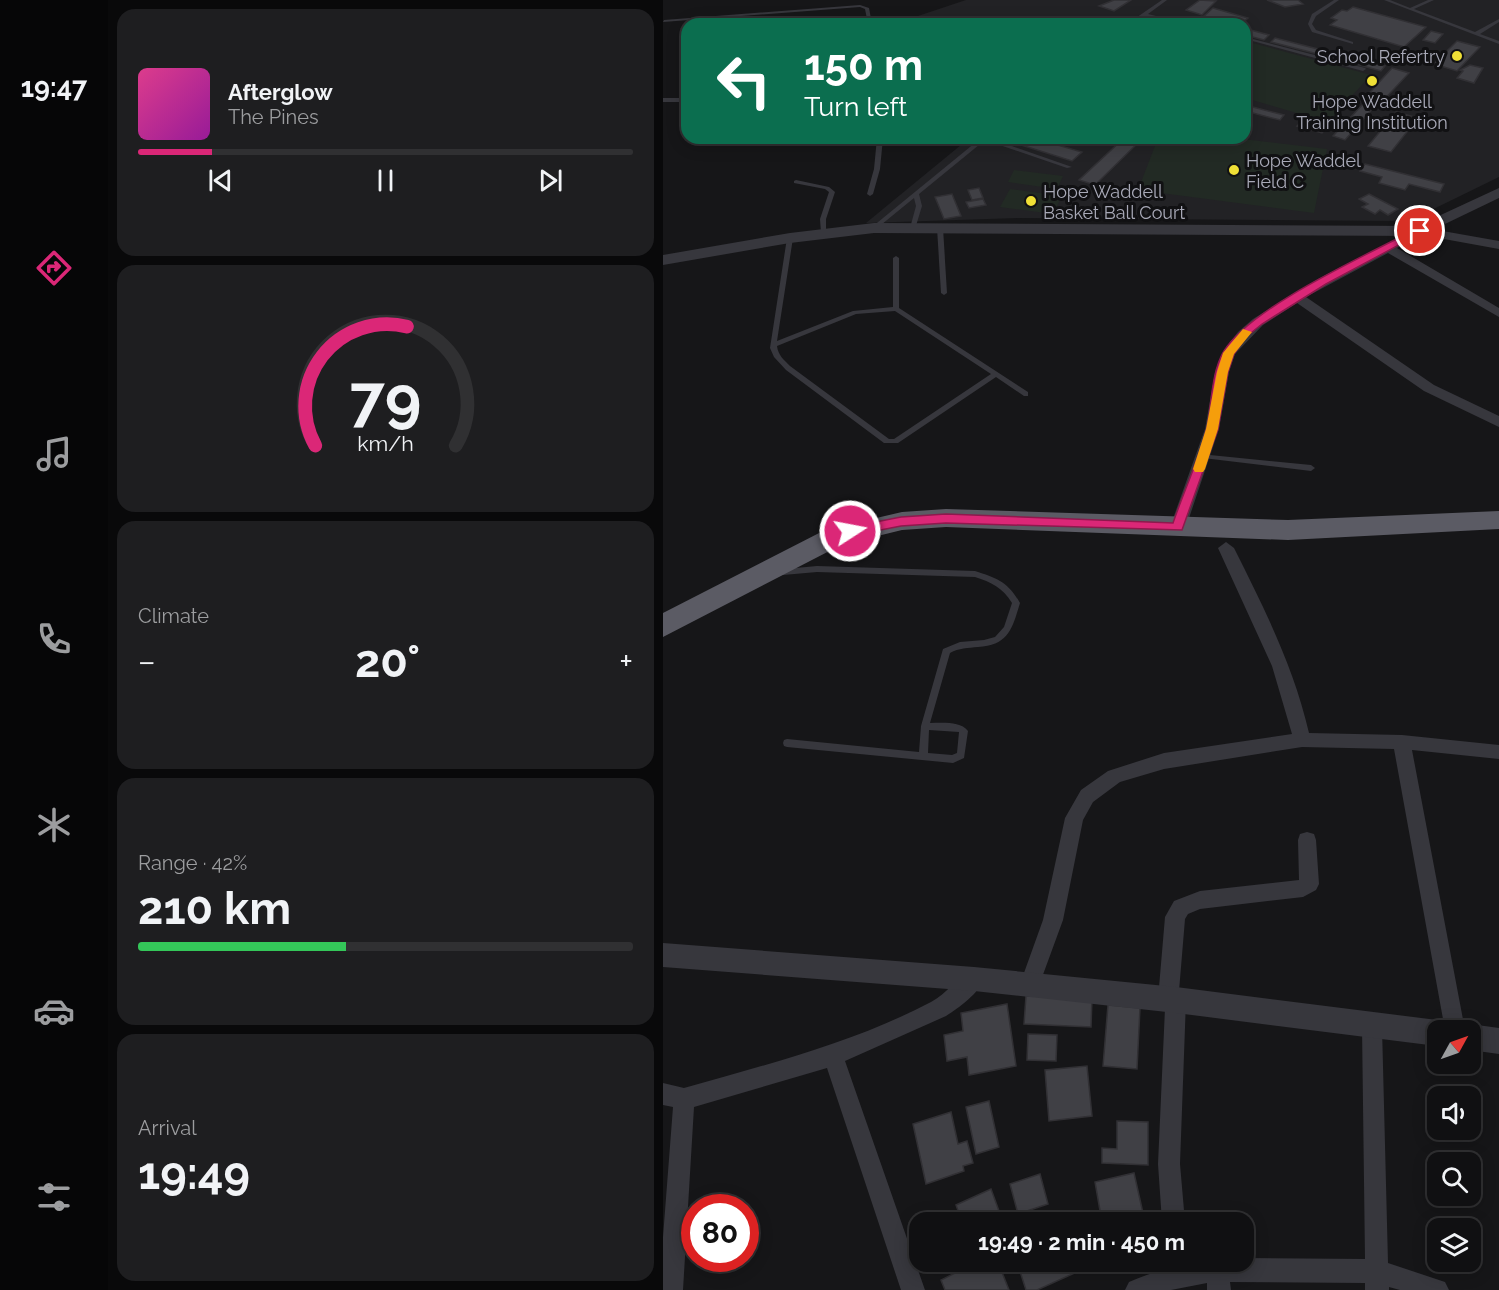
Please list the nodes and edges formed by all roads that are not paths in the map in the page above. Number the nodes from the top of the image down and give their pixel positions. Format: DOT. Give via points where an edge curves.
graph roads {
  1 [pos="1165,0"];
  2 [pos="1337,0"];
  3 [pos="1386,0"];
  4 [pos="1432,0"];
  5 [pos="1411,9"];
  6 [pos="1143,14"];
  7 [pos="703,18"];
  8 [pos="869,18"];
  9 [pos="1137,18"];
  10 [pos="1160,18"];
  11 [pos="681,20"];
  12 [pos="1499,20"];
  13 [pos="664,21"];
  14 [pos="1476,34"];
  15 [pos="1251,40"];
  16 [pos="1351,43"];
  17 [pos="1499,43"];
  18 [pos="1363,69"];
  19 [pos="663,100"];
  20 [pos="681,100"];
  21 [pos="879,144"];
  22 [pos="977,144"];
  23 [pos="1002,144"];
  24 [pos="1069,167"];
  25 [pos="795,182"];
  26 [pos="1499,192"];
  27 [pos="917,193"];
  28 [pos="870,194"];
  29 [pos="873,228"];
  30 [pos="913,228"];
  31 [pos="940,228"];
  32 [pos="1420,231"];
  33 [pos="824,233"];
  34 [pos="790,238"];
  35 [pos="1499,245"];
  36 [pos="1390,249"];
  37 [pos="896,258"];
  38 [pos="663,260"];
  39 [pos="944,293"];
  40 [pos="1297,297"];
  41 [pos="896,309"];
  42 [pos="1499,313"];
  43 [pos="774,345"];
  44 [pos="995,375"];
  45 [pos="1026,394"];
  46 [pos="1499,422"];
  47 [pos="1203,456"];
  48 [pos="1311,468"];
  49 [pos="1499,504"];
  50 [pos="1181,520"];
  51 [pos="1499,520"];
  52 [pos="1226,548"];
  53 [pos="777,565"];
  54 [pos="663,621"];
  55 [pos="925,726"];
  56 [pos="1302,740"];
  57 [pos="1402,742"];
  58 [pos="787,743"];
  59 [pos="1499,752"];
  60 [pos="923,756"];
  61 [pos="1307,840"];
  62 [pos="663,955"];
  63 [pos="974,979"];
  64 [pos="1030,984"];
  65 [pos="1172,1000"];
  66 [pos="1453,1020"];
  67 [pos="1373,1027"];
  68 [pos="1427,1032"];
  69 [pos="1481,1039"];
  70 [pos="1499,1041"];
  71 [pos="833,1056"];
  72 [pos="674,1097"];
  73 [pos="1172,1212"];
  74 [pos="1170,1272"];
  75 [pos="1187,1272"];
  76 [pos="1218,1280"];
  77 [pos="1377,1280"];
  78 [pos="671,1290"];
  79 [pos="913,1290"];
  80 [pos="1137,1290"];
  81 [pos="1437,1290"];
  1 -- 6 [label="lane"];
  2 -- 16 [label="lane" via="1314,15 1310,24 1314,31"];
  3 -- 5 [label="lane"];
  4 -- 5 [label="lane"];
  5 -- 14 [label="lane"];
  6 -- 9 [label="lane"];
  6 -- 10 [label="lane"];
  7 -- 8 [label="lane" via="860,6 867,8"];
  11 -- 13 [label="lane"];
  12 -- 14 [label="lane"];
  14 -- 17 [label="lane"];
  15 -- 18 [label="lane"];
  19 -- 20 [label="lane"];
  21 -- 28 [label="lane"];
  22 -- 27 [label="lane"];
  23 -- 24 [label="lane"];
  25 -- 33 [label="lane" via="832,192 823,219"];
  26 -- 32 [label="street"];
  27 -- 29 [label="lane"];
  27 -- 30 [label="lane" via="919,206"];
  29 -- 30 [label="street"];
  29 -- 33 [label="street"];
  30 -- 31 [label="street"];
  31 -- 32 [label="street"];
  31 -- 39 [label="lane"];
  32 -- 35 [label="street"];
  32 -- 36 [label="street"];
  33 -- 34 [label="street"];
  34 -- 38 [label="street"];
  34 -- 43 [label="lane"];
  36 -- 40 [label="street"];
  36 -- 42 [label="street"];
  37 -- 41 [label="lane"];
  40 -- 46 [label="street" via="1429,388"];
  40 -- 47 [label="street" via="1258,322 1229,353"];
  41 -- 43 [label="lane" via="855,312"];
  41 -- 44 [label="lane"];
  43 -- 44 [label="lane" via="776,356 788,368 891,442"];
  44 -- 45 [label="lane"];
  47 -- 48 [label="lane"];
  47 -- 50 [label="street"];
  49 -- 50 [label="highway"];
  50 -- 51 [label="highway" via="1288,530"];
  50 -- 53 [label="highway" via="901,521 834,537"];
  50 -- 54 [label="highway" via="953,504 886,508 805,535"];
  52 -- 56 [label="street" via="1279,657 1296,707"];
  53 -- 54 [label="highway"];
  53 -- 55 [label="lane" via="790,573 817,569 975,574 1009,589 1016,603 1005,633 989,643 953,646 946,651"];
  55 -- 60 [label="lane"];
  55 -- 60 [label="lane" via="957,727 964,731 961,755 957,758"];
  56 -- 57 [label="street"];
  56 -- 64 [label="street" via="1164,761 1114,776 1097,787 1079,806 1074,818 1053,920"];
  57 -- 59 [label="street"];
  57 -- 66 [label="street"];
  58 -- 60 [label="lane"];
  61 -- 65 [label="street" via="1309,884 1303,888 1200,900 1181,907 1175,917"];
  62 -- 63 [label="street"];
  63 -- 64 [label="street"];
  63 -- 71 [label="street" via="939,1009"];
  64 -- 65 [label="street"];
  65 -- 67 [label="street"];
  65 -- 73 [label="street" via="1169,1164"];
  67 -- 68 [label="street"];
  67 -- 77 [label="street"];
  69 -- 70 [label="street"];
  71 -- 72 [label="street"];
  71 -- 79 [label="street"];
  72 -- 78 [label="street"];
  74 -- 80 [label="street"];
  75 -- 76 [label="street"];
  76 -- 77 [label="street"];
  77 -- 81 [label="street"];
}
